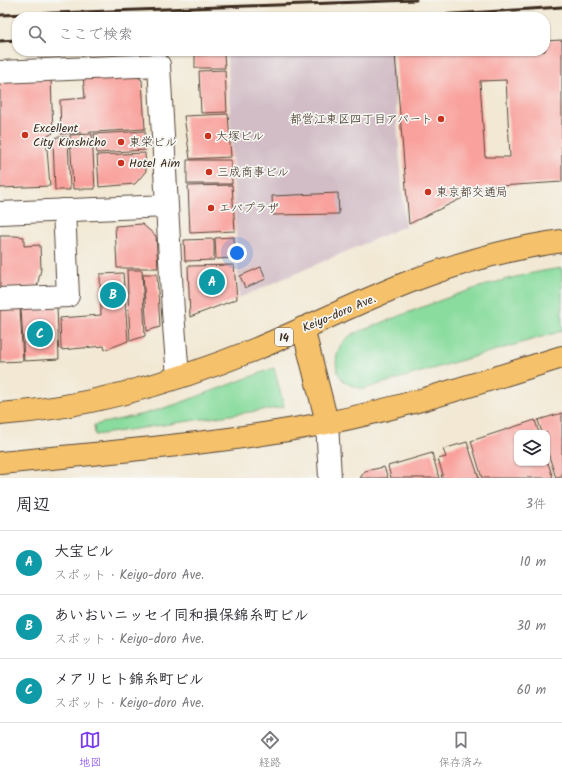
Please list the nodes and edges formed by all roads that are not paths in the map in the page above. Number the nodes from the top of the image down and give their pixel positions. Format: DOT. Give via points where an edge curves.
graph roads {
  1 [pos="0,72"];
  2 [pos="167,206"];
  3 [pos="64,210"];
  4 [pos="0,214"];
  5 [pos="562,241"];
  6 [pos="0,299"];
  7 [pos="303,328"];
  8 [pos="562,357"];
  9 [pos="178,377"];
  10 [pos="0,414"];
  11 [pos="327,422"];
  12 [pos="0,463"];
  13 [pos="330,478"];
  1 -- 2 [label="street" via="159,65"];
  2 -- 3 [label="street"];
  2 -- 9 [label="street"];
  3 -- 4 [label="street"];
  3 -- 6 [label="street" via="68,296"];
  5 -- 7 [label="highway, Keiyo-doro Ave. / 14" via="498,253 413,280"];
  7 -- 9 [label="highway, Keiyo-doro Ave. / 14" via="256,349"];
  7 -- 11 [label="highway"];
  8 -- 11 [label="highway" via="432,397"];
  9 -- 10 [label="highway, Keiyo-doro Ave. / 14" via="82,403"];
  11 -- 12 [label="highway" via="199,442"];
  11 -- 13 [label="street"];
}
